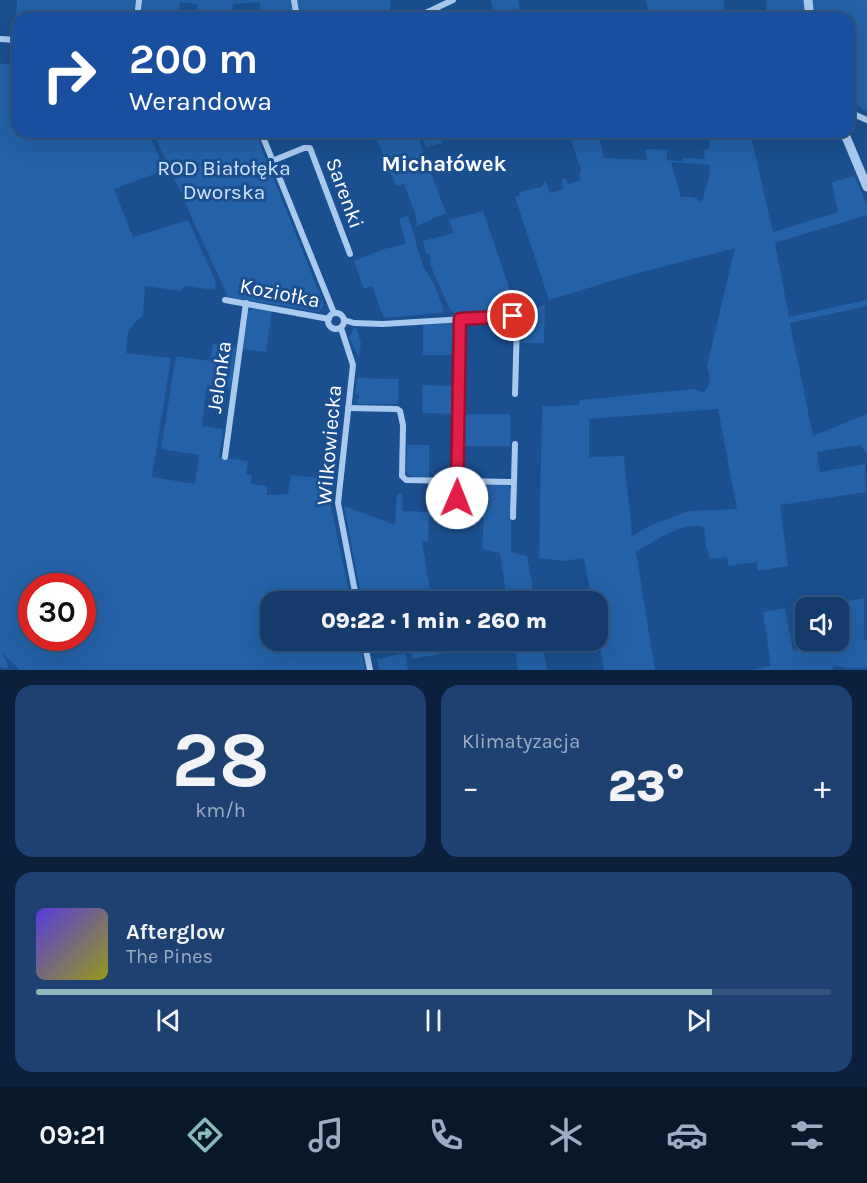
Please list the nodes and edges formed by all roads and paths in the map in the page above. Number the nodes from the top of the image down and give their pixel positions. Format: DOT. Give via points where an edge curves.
graph roads {
  1 [pos="453,0"];
  2 [pos="428,12"];
  3 [pos="263,138"];
  4 [pos="847,138"];
  5 [pos="272,161"];
  6 [pos="867,187"];
  7 [pos="350,254"];
  8 [pos="225,300"];
  9 [pos="246,303"];
  10 [pos="334,313"];
  11 [pos="329,319"];
  12 [pos="460,319"];
  13 [pos="344,320"];
  14 [pos="340,328"];
  15 [pos="515,394"];
  16 [pos="348,408"];
  17 [pos="515,444"];
  18 [pos="225,457"];
  19 [pos="458,481"];
  20 [pos="513,482"];
  21 [pos="457,516"];
  22 [pos="513,517"];
  23 [pos="355,591"];
  24 [pos="366,651"];
  25 [pos="370,670"];
  1 -- 2 [label="street"];
  3 -- 5 [label="street"];
  4 -- 6 [label="street"];
  5 -- 7 [label="street, Sarenki" via="310,148"];
  5 -- 10 [label="street"];
  8 -- 9 [label="street, Koziołka"];
  9 -- 11 [label="street, Koziołka"];
  9 -- 18 [label="street, Jelonka"];
  10 -- 11 [label="street"];
  10 -- 13 [label="street"];
  11 -- 14 [label="street" via="332,327"];
  12 -- 13 [label="street" via="383,324"];
  12 -- 15 [label="street" via="513,316 517,322"];
  12 -- 19 [label="street"];
  13 -- 14 [label="street"];
  14 -- 16 [label="street, Wilkowiecka" via="352,359"];
  16 -- 19 [label="street" via="400,411 402,476 406,480"];
  16 -- 23 [label="street, Wilkowiecka" via="338,503"];
  17 -- 20 [label="street"];
  19 -- 20 [label="street"];
  19 -- 21 [label="street"];
  20 -- 22 [label="street"];
  24 -- 25 [label="street"];
}
